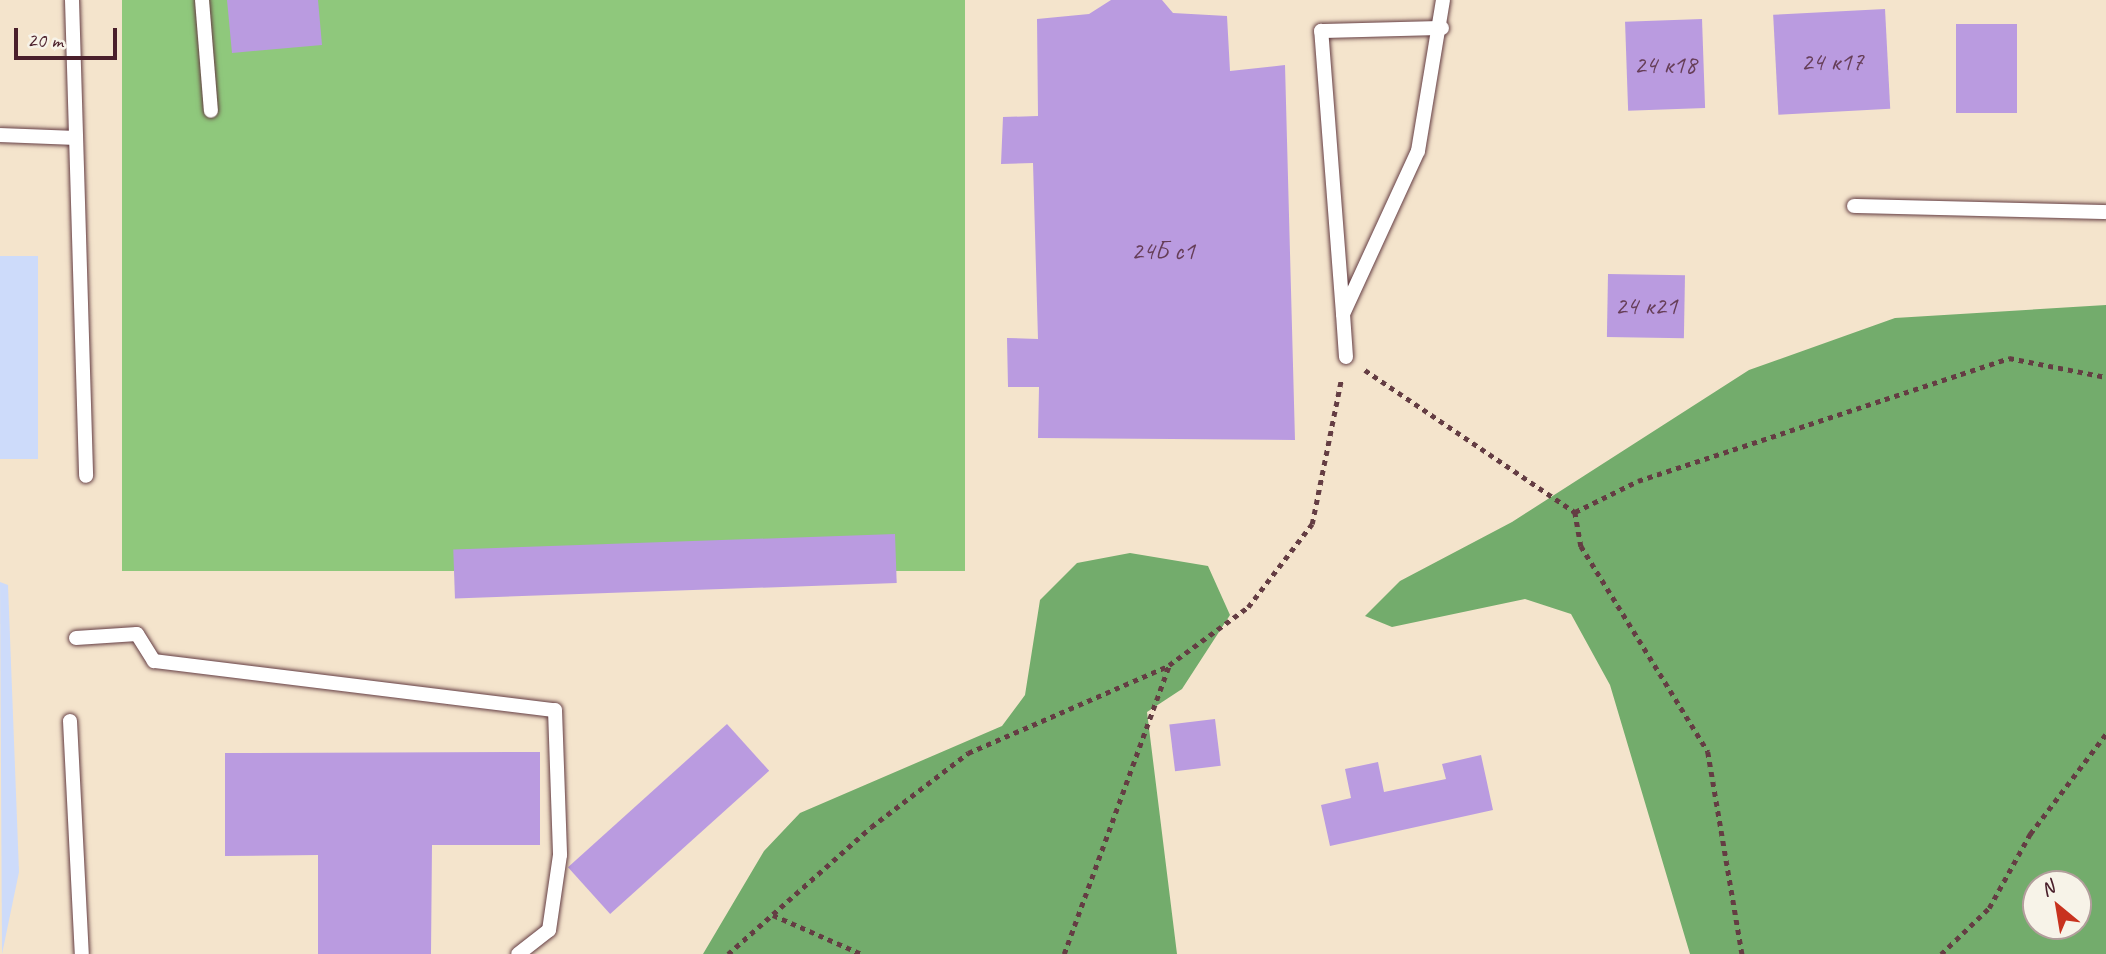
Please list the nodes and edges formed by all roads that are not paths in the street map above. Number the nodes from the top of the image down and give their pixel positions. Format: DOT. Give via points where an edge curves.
graph roads {
  1 [pos="72,0"];
  2 [pos="202,0"];
  3 [pos="1443,0"];
  4 [pos="1441,28"];
  5 [pos="212,111"];
  6 [pos="0,135"];
  7 [pos="76,138"];
  8 [pos="1854,206"];
  9 [pos="2106,212"];
  10 [pos="1343,314"];
  11 [pos="1346,357"];
  12 [pos="86,476"];
  13 [pos="76,638"];
  14 [pos="70,720"];
  15 [pos="82,954"];
  16 [pos="518,954"];
  1 -- 7 [label="lane"];
  2 -- 5 [label="lane"];
  3 -- 4 [label="lane"];
  4 -- 10 [label="lane" via="1418,151"];
  4 -- 10 [label="lane" via="1321,31"];
  6 -- 7 [label="lane"];
  7 -- 12 [label="lane"];
  8 -- 9 [label="lane"];
  10 -- 11 [label="lane"];
  13 -- 16 [label="lane" via="137,634 154,661 555,710 560,855 549,930"];
  14 -- 15 [label="lane"];
}
